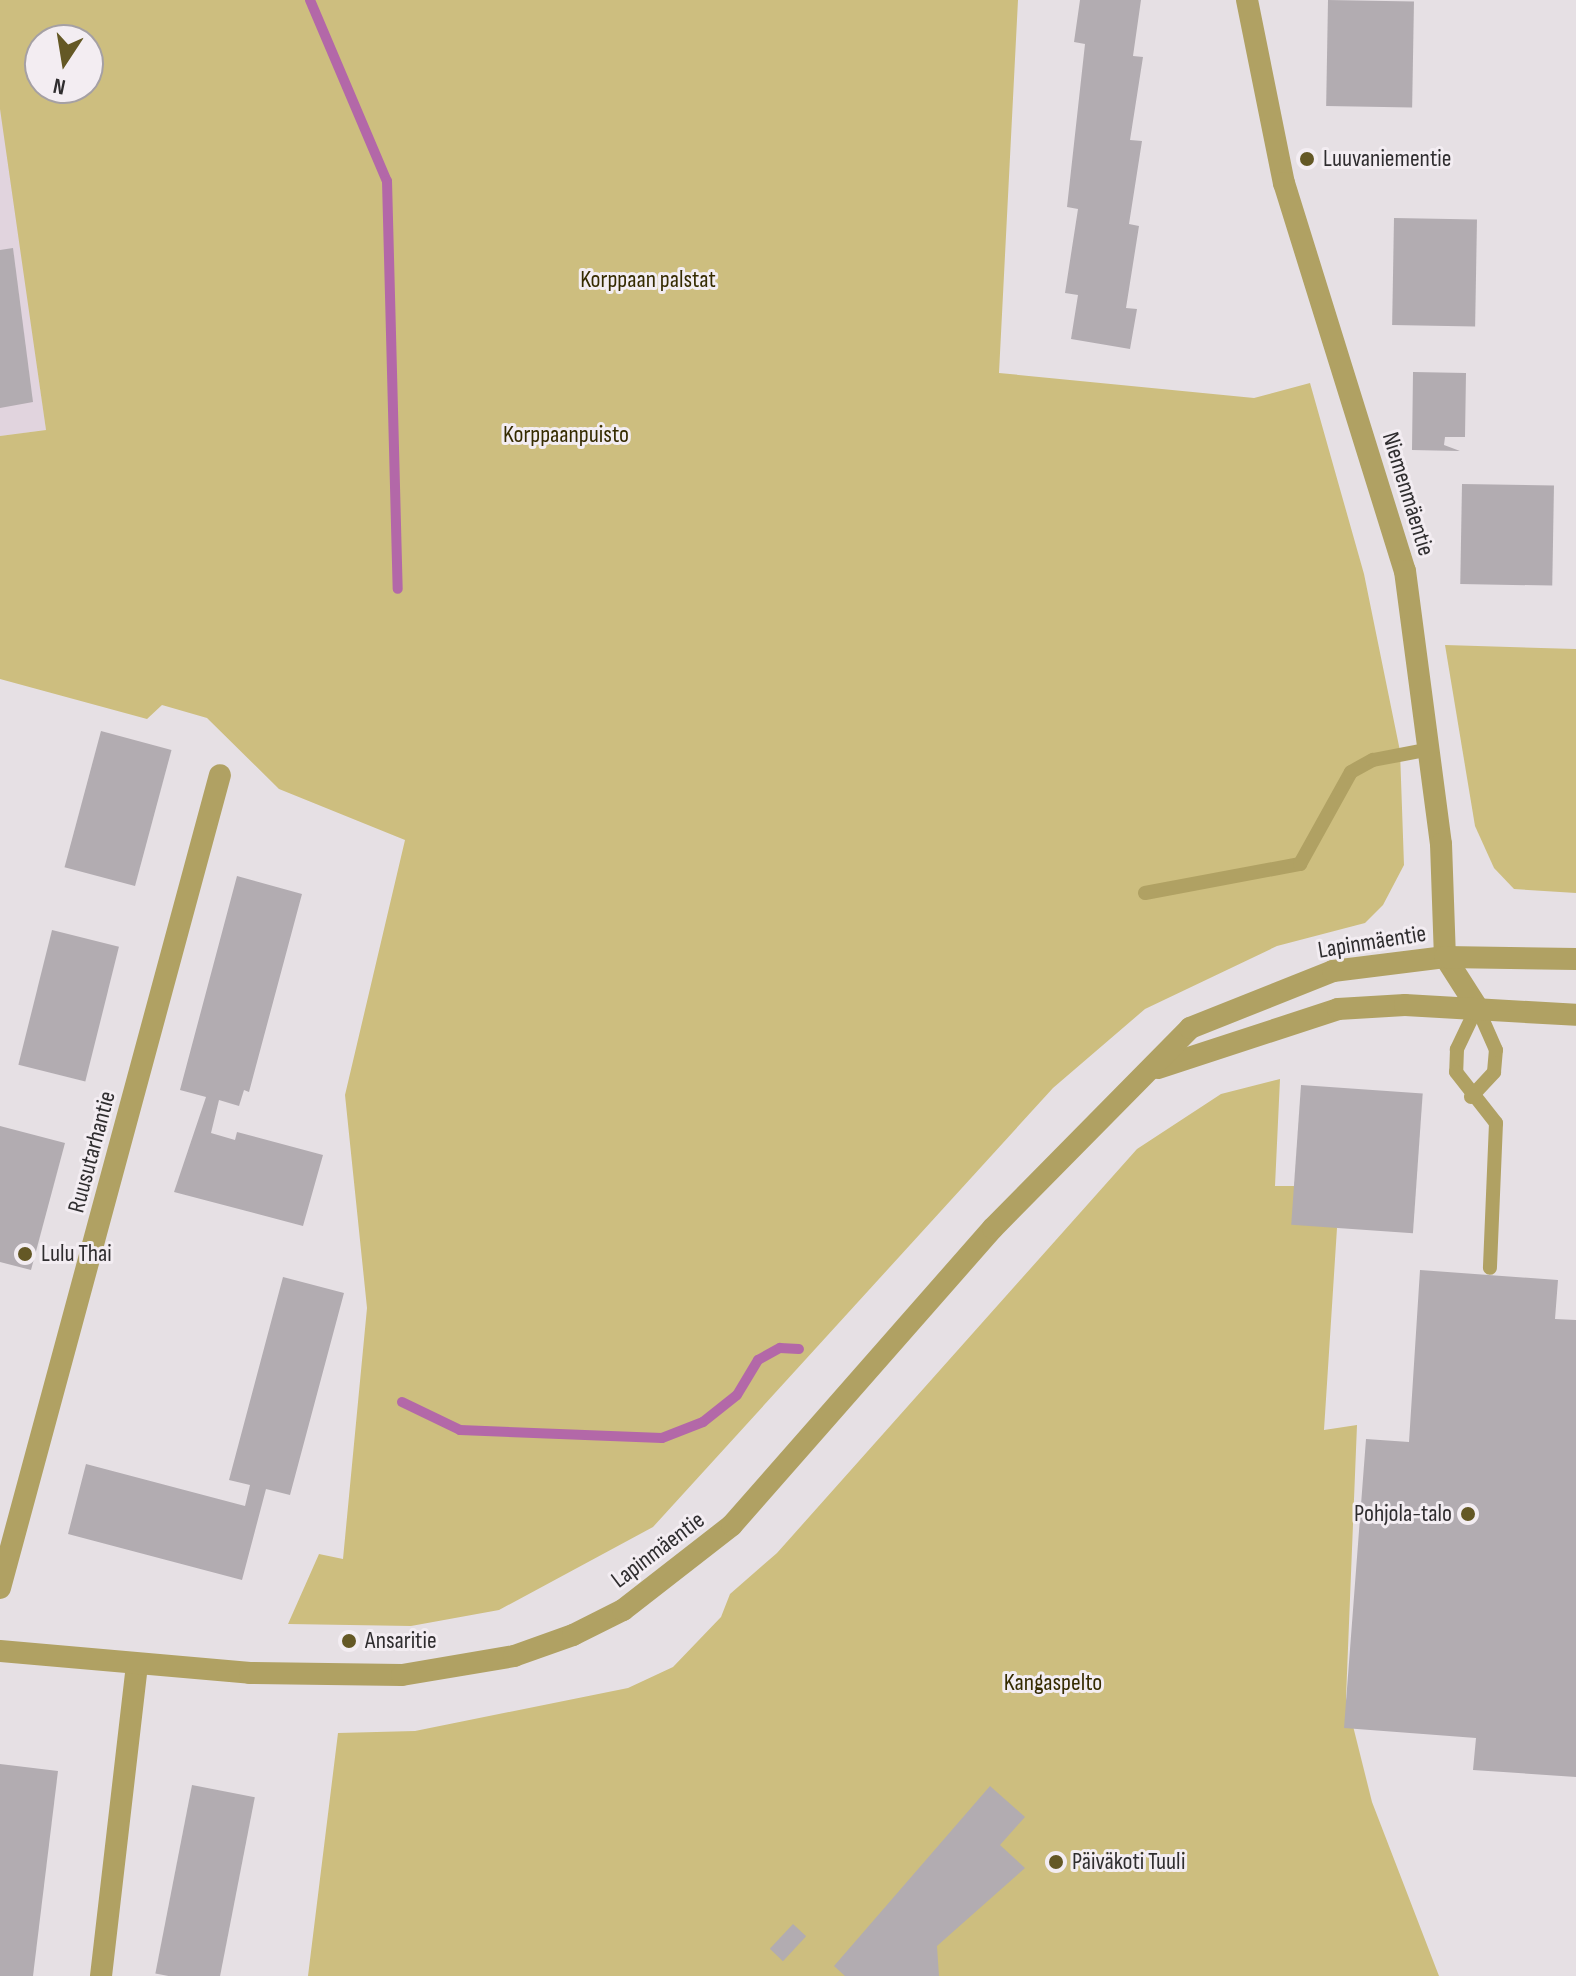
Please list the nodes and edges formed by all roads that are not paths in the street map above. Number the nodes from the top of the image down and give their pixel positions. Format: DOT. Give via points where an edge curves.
graph roads {
  1 [pos="1247,0"];
  2 [pos="1430,749"];
  3 [pos="220,775"];
  4 [pos="1145,893"];
  5 [pos="1445,957"];
  6 [pos="1576,959"];
  7 [pos="1477,1007"];
  8 [pos="1576,1015"];
  9 [pos="1157,1068"];
  10 [pos="1471,1097"];
  11 [pos="1490,1268"];
  12 [pos="0,1588"];
  13 [pos="0,1651"];
  14 [pos="137,1664"];
  15 [pos="101,1976"];
  1 -- 2 [label="street, Niemenmäentie" via="1284,183 1405,571"];
  2 -- 4 [label="lane" via="1373,760 1351,772 1300,864"];
  2 -- 5 [label="street, Niemenmäentie"];
  3 -- 12 [label="street, Ruusutarhantie"];
  5 -- 6 [label="street, Lapinmäentie"];
  5 -- 7 [label="street, Niemenmäentie"];
  5 -- 9 [label="street, Lapinmäentie" via="1333,971 1258,996 1190,1028"];
  7 -- 8 [label="street, Lapinmäentie"];
  7 -- 9 [label="street, Lapinmäentie" via="1338,1009"];
  7 -- 10 [label="lane" via="1457,1049 1456,1072"];
  7 -- 10 [label="lane" via="1496,1050 1494,1072"];
  9 -- 14 [label="street, Lapinmäentie" via="993,1228 732,1525 623,1610 514,1656 402,1675"];
  10 -- 11 [label="lane" via="1496,1123"];
  13 -- 14 [label="street, Lapinmäentie"];
  14 -- 15 [label="street"];
}
